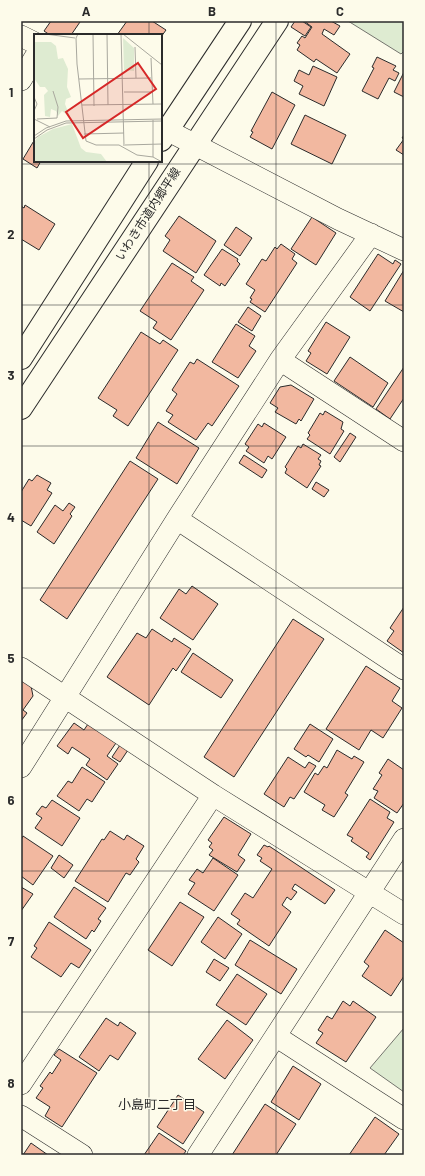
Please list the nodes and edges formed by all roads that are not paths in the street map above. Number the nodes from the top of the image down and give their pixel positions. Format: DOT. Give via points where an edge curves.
graph roads {
  1 [pos="240,21"];
  2 [pos="277,21"];
  3 [pos="21,36"];
  4 [pos="34,42"];
  5 [pos="34,59"];
  6 [pos="21,80"];
  7 [pos="163,132"];
  8 [pos="194,143"];
  9 [pos="146,162"];
  10 [pos="372,234"];
  11 [pos="404,250"];
  12 [pos="21,358"];
  13 [pos="280,360"];
  14 [pos="21,408"];
  15 [pos="404,441"];
  16 [pos="177,519"];
  17 [pos="21,668"];
  18 [pos="404,669"];
  19 [pos="65,698"];
  20 [pos="21,767"];
  21 [pos="214,795"];
  22 [pos="404,839"];
  23 [pos="371,892"];
  24 [pos="404,914"];
  25 [pos="277,1037"];
  26 [pos="21,1084"];
  27 [pos="21,1116"];
  28 [pos="404,1119"];
  29 [pos="82,1155"];
  30 [pos="198,1155"];
  1 -- 7 [label="street"];
  2 -- 8 [label="street, いわき市道内郷平線"];
  3 -- 4 [label="street"];
  5 -- 6 [label="street"];
  7 -- 8 [label="street"];
  8 -- 10 [label="street" via="338,219"];
  8 -- 14 [label="street, いわき市道内郷平線"];
  9 -- 12 [label="street"];
  10 -- 11 [label="street"];
  10 -- 13 [label="street"];
  13 -- 15 [label="street"];
  13 -- 16 [label="street"];
  16 -- 18 [label="street"];
  16 -- 19 [label="street"];
  17 -- 19 [label="street"];
  19 -- 20 [label="street"];
  19 -- 21 [label="street"];
  21 -- 23 [label="street"];
  21 -- 26 [label="street"];
  22 -- 23 [label="street"];
  23 -- 24 [label="street"];
  23 -- 25 [label="street"];
  25 -- 28 [label="street"];
  25 -- 30 [label="street"];
  27 -- 29 [label="street"];
}
